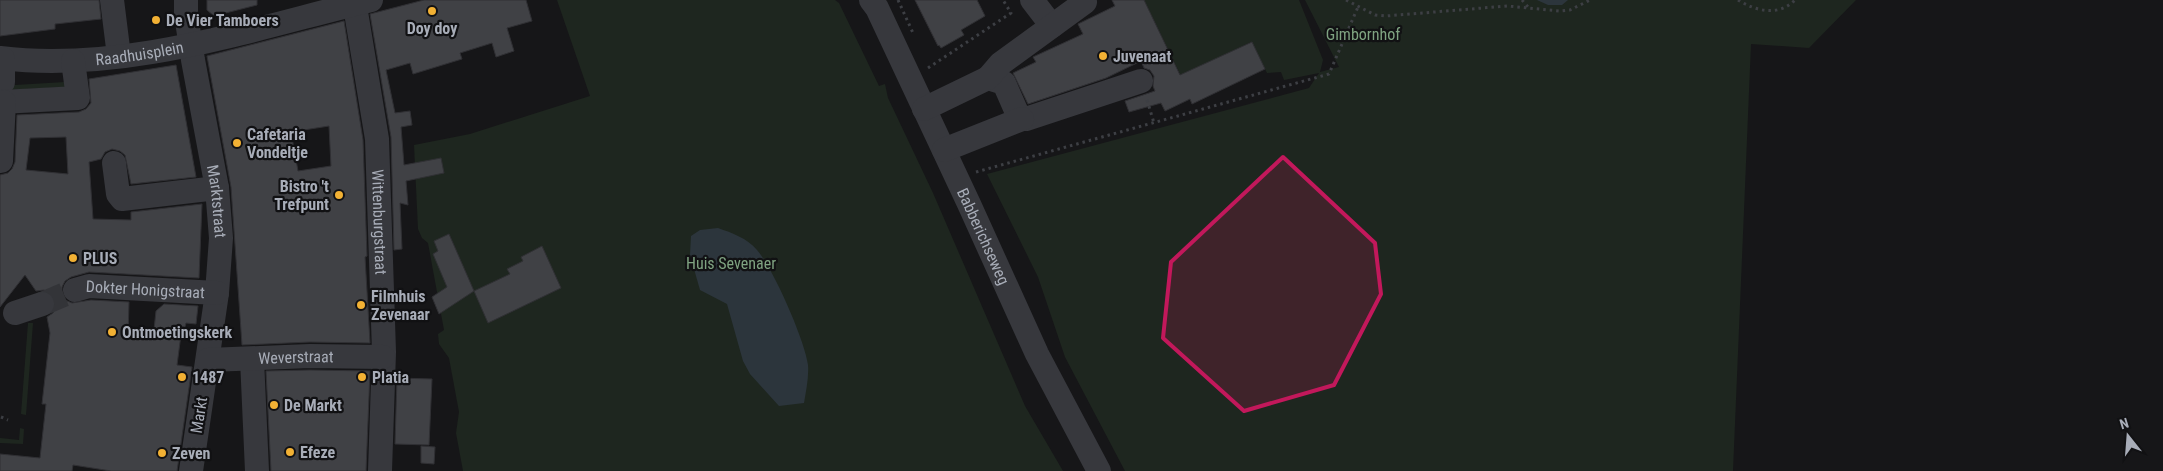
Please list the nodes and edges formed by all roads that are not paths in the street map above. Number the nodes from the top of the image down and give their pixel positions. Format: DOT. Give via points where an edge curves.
graph roads {
  1 [pos="112,0"];
  2 [pos="186,0"];
  3 [pos="872,0"];
  4 [pos="1032,0"];
  5 [pos="359,1"];
  6 [pos="1085,2"];
  7 [pos="1052,26"];
  8 [pos="190,45"];
  9 [pos="118,56"];
  10 [pos="1,59"];
  11 [pos="73,61"];
  12 [pos="988,78"];
  13 [pos="1141,81"];
  14 [pos="1,96"];
  15 [pos="933,105"];
  16 [pos="1022,119"];
  17 [pos="953,147"];
  18 [pos="1,161"];
  19 [pos="114,163"];
  20 [pos="217,188"];
  21 [pos="75,290"];
  22 [pos="217,293"];
  23 [pos="42,304"];
  24 [pos="15,313"];
  25 [pos="383,357"];
  26 [pos="252,359"];
  27 [pos="208,360"];
  28 [pos="190,471"];
  29 [pos="257,471"];
  30 [pos="380,471"];
  31 [pos="1099,471"];
  1 -- 9 [label="street"];
  2 -- 8 [label="street, Raadhuisplein"];
  3 -- 15 [label="street, Babberichseweg"];
  4 -- 7 [label="street"];
  5 -- 8 [label="street"];
  5 -- 25 [label="street, Wittenburgstraat" via="377,139"];
  6 -- 7 [label="street"];
  7 -- 12 [label="street" via="1000,64"];
  8 -- 9 [label="street, Raadhuisplein"];
  8 -- 20 [label="street, Marktstraat"];
  9 -- 11 [label="street, Raadhuisplein"];
  10 -- 11 [label="street, Raadhuisplein"];
  10 -- 14 [label="street, Raadhuisplein"];
  11 -- 14 [label="street, Raadhuisplein" via="78,98"];
  12 -- 15 [label="street"];
  12 -- 16 [label="street" via="1004,83"];
  13 -- 16 [label="street"];
  14 -- 18 [label="street"];
  15 -- 17 [label="street, Babberichseweg"];
  16 -- 17 [label="street"];
  17 -- 31 [label="street, Babberichseweg" via="956,177 1037,354"];
  19 -- 20 [label="street" via="118,194 122,199"];
  20 -- 22 [label="street, Marktstraat" via="221,238"];
  21 -- 22 [label="street, Dokter Honigstraat" via="89,286"];
  22 -- 27 [label="street, Marktstraat"];
  23 -- 24 [label="street"];
  25 -- 26 [label="street, Weverstraat"];
  25 -- 30 [label="street, Wittenburgstraat"];
  26 -- 27 [label="street, Weverstraat"];
  26 -- 29 [label="street"];
  27 -- 28 [label="street, Markt"];
}
